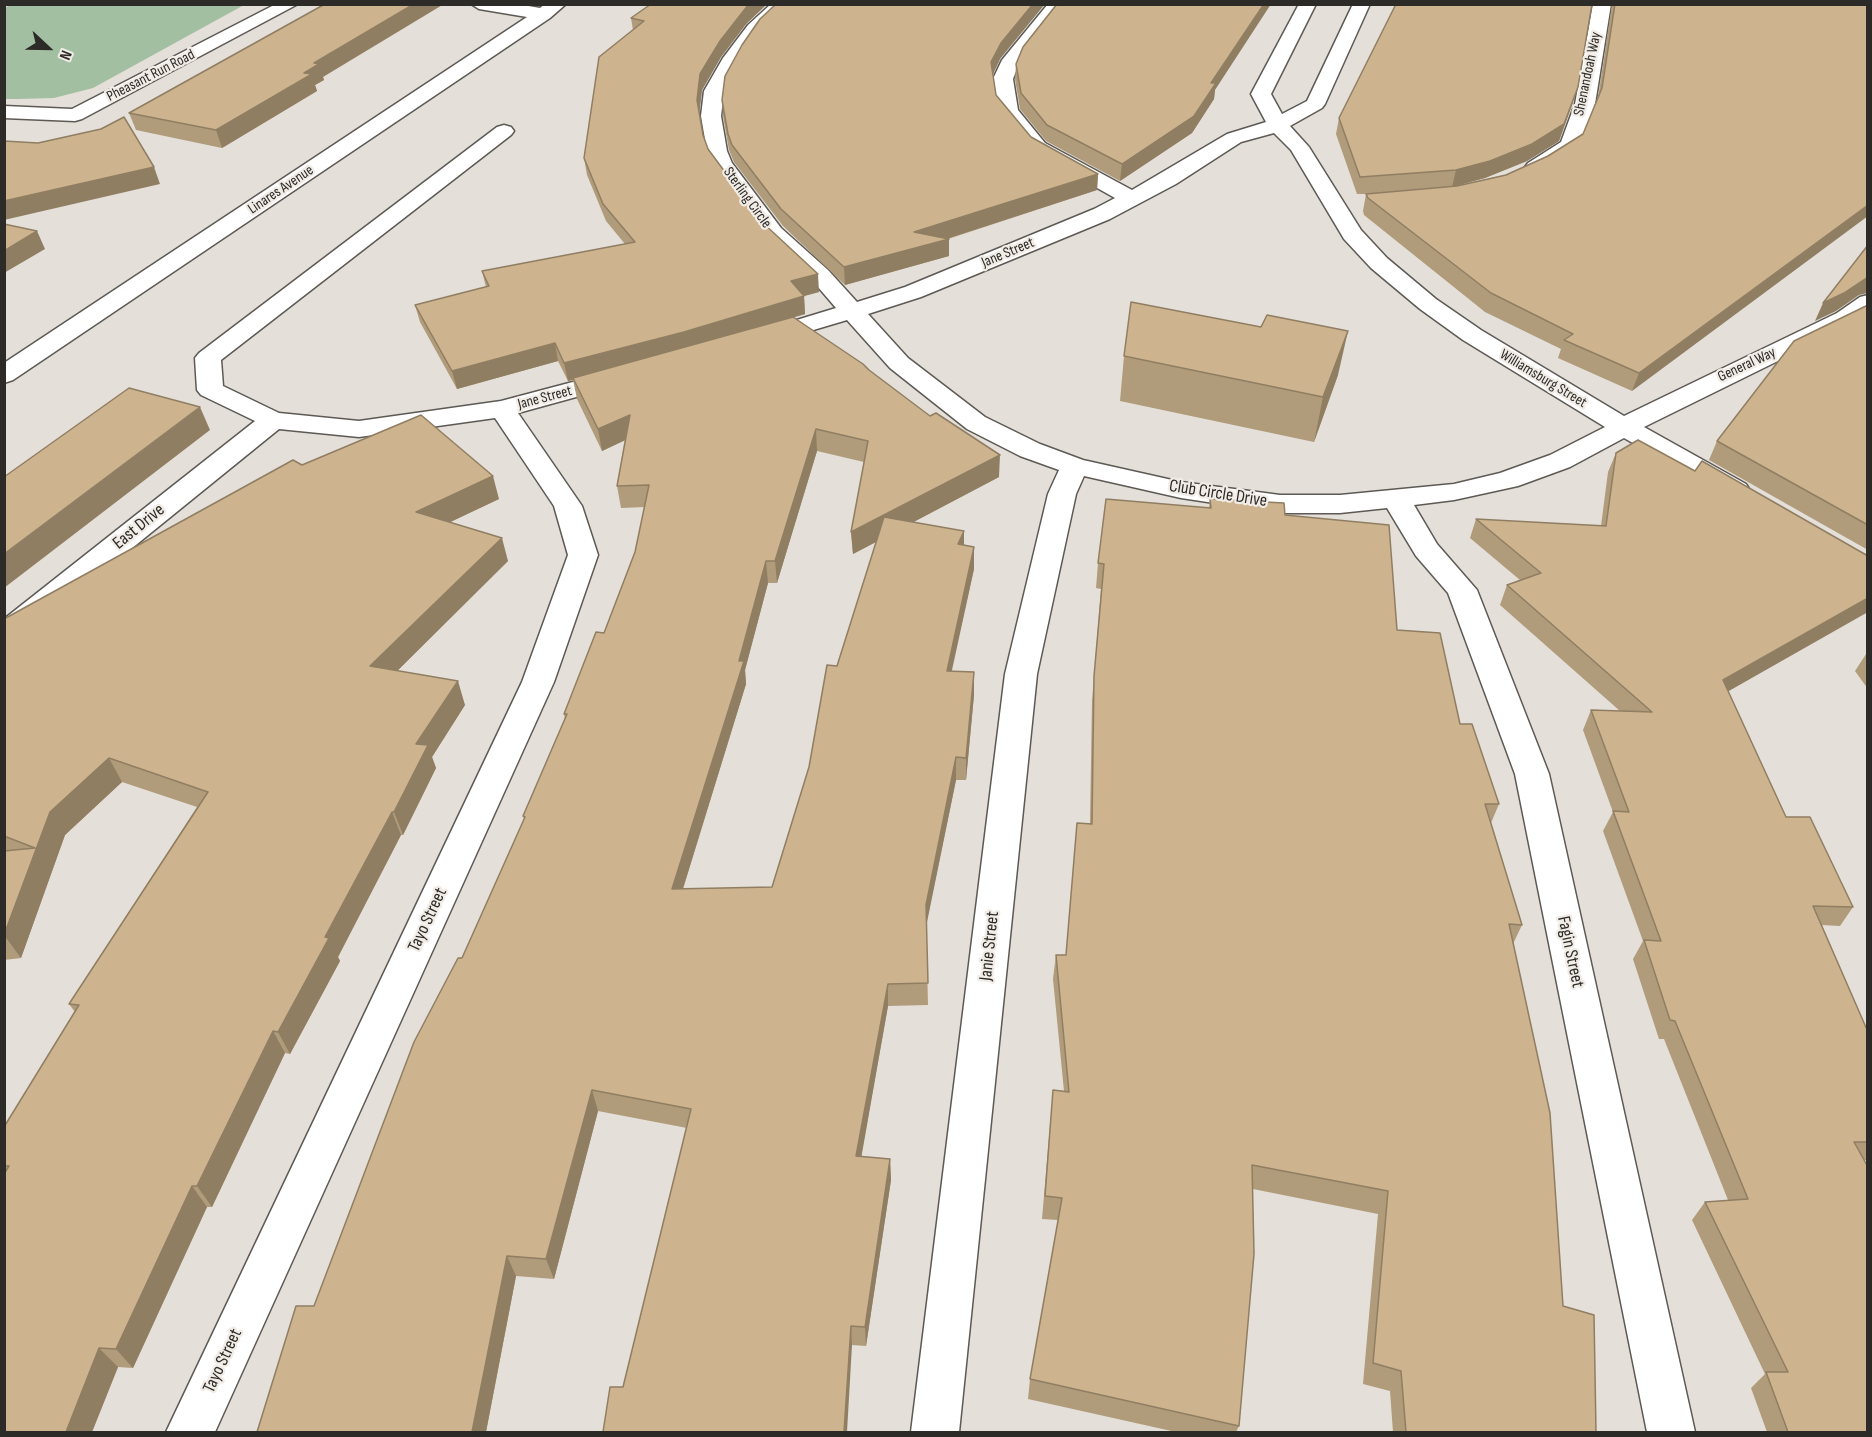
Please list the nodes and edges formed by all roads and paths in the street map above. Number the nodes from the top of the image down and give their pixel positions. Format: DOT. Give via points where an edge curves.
graph roads {
  1 [pos="290,4"];
  2 [pos="479,4"];
  3 [pos="782,4"];
  4 [pos="1058,4"];
  5 [pos="1308,4"];
  6 [pos="1362,4"];
  7 [pos="1602,4"];
  8 [pos="551,9"];
  9 [pos="4,112"];
  10 [pos="1278,125"];
  11 [pos="504,131"];
  12 [pos="1514,176"];
  13 [pos="1131,198"];
  14 [pos="1359,203"];
  15 [pos="1332,205"];
  16 [pos="1868,302"];
  17 [pos="852,311"];
  18 [pos="741,344"];
  19 [pos="639,373"];
  20 [pos="4,375"];
  21 [pos="502,409"];
  22 [pos="273,420"];
  23 [pos="1625,427"];
  24 [pos="1075,466"];
  25 [pos="1397,500"];
  26 [pos="1755,501"];
  27 [pos="4,636"];
  28 [pos="190,1432"];
  29 [pos="935,1432"];
  30 [pos="1671,1432"];
  1 -- 9 [label="street, Pheasant Run Road" via="75,115"];
  2 -- 8 [label="street"];
  3 -- 17 [label="street, Sterling Circle" via="754,28 714,92 711,116 717,151 722,164 773,233 820,275"];
  4 -- 13 [label="street" via="1011,60 1003,79 1008,111 1038,147"];
  5 -- 10 [label="street, Williamsburg Street" via="1261,94"];
  6 -- 10 [label="street, Jane Street" via="1315,104"];
  7 -- 12 [label="street, Shenandoah Way" via="1585,104 1570,145"];
  8 -- 20 [label="street, Linares Avenue"];
  10 -- 13 [label="street, Jane Street" via="1234,138"];
  10 -- 15 [label="street, Williamsburg Street" via="1299,147"];
  11 -- 22 [label="street, Jane Street" via="208,358 210,390"];
  13 -- 17 [label="street, Jane Street" via="967,271"];
  14 -- 15 [label="street"];
  15 -- 23 [label="street, Williamsburg Street" via="1379,263 1428,304 1517,364"];
  16 -- 23 [label="street, General Way" via="1846,318"];
  17 -- 18 [label="street, Jane Street"];
  17 -- 24 [label="street, Club Circle Drive" via="899,363 976,423 1030,450"];
  19 -- 21 [label="street, Jane Street"];
  21 -- 22 [label="street, Jane Street" via="358,429"];
  21 -- 28 [label="street, Tayo Street" via="568,506 583,555 538,682"];
  22 -- 27 [label="street, East Drive"];
  23 -- 25 [label="street, Club Circle Drive" via="1560,461 1508,480"];
  23 -- 26 [label="street, Williamsburg Street"];
  24 -- 25 [label="street, Club Circle Drive" via="1181,490 1280,504"];
  24 -- 29 [label="street, Janie Street" via="1062,494 1021,674"];
  25 -- 30 [label="street, Fagin Street" via="1426,549 1462,590 1532,774"];
}
